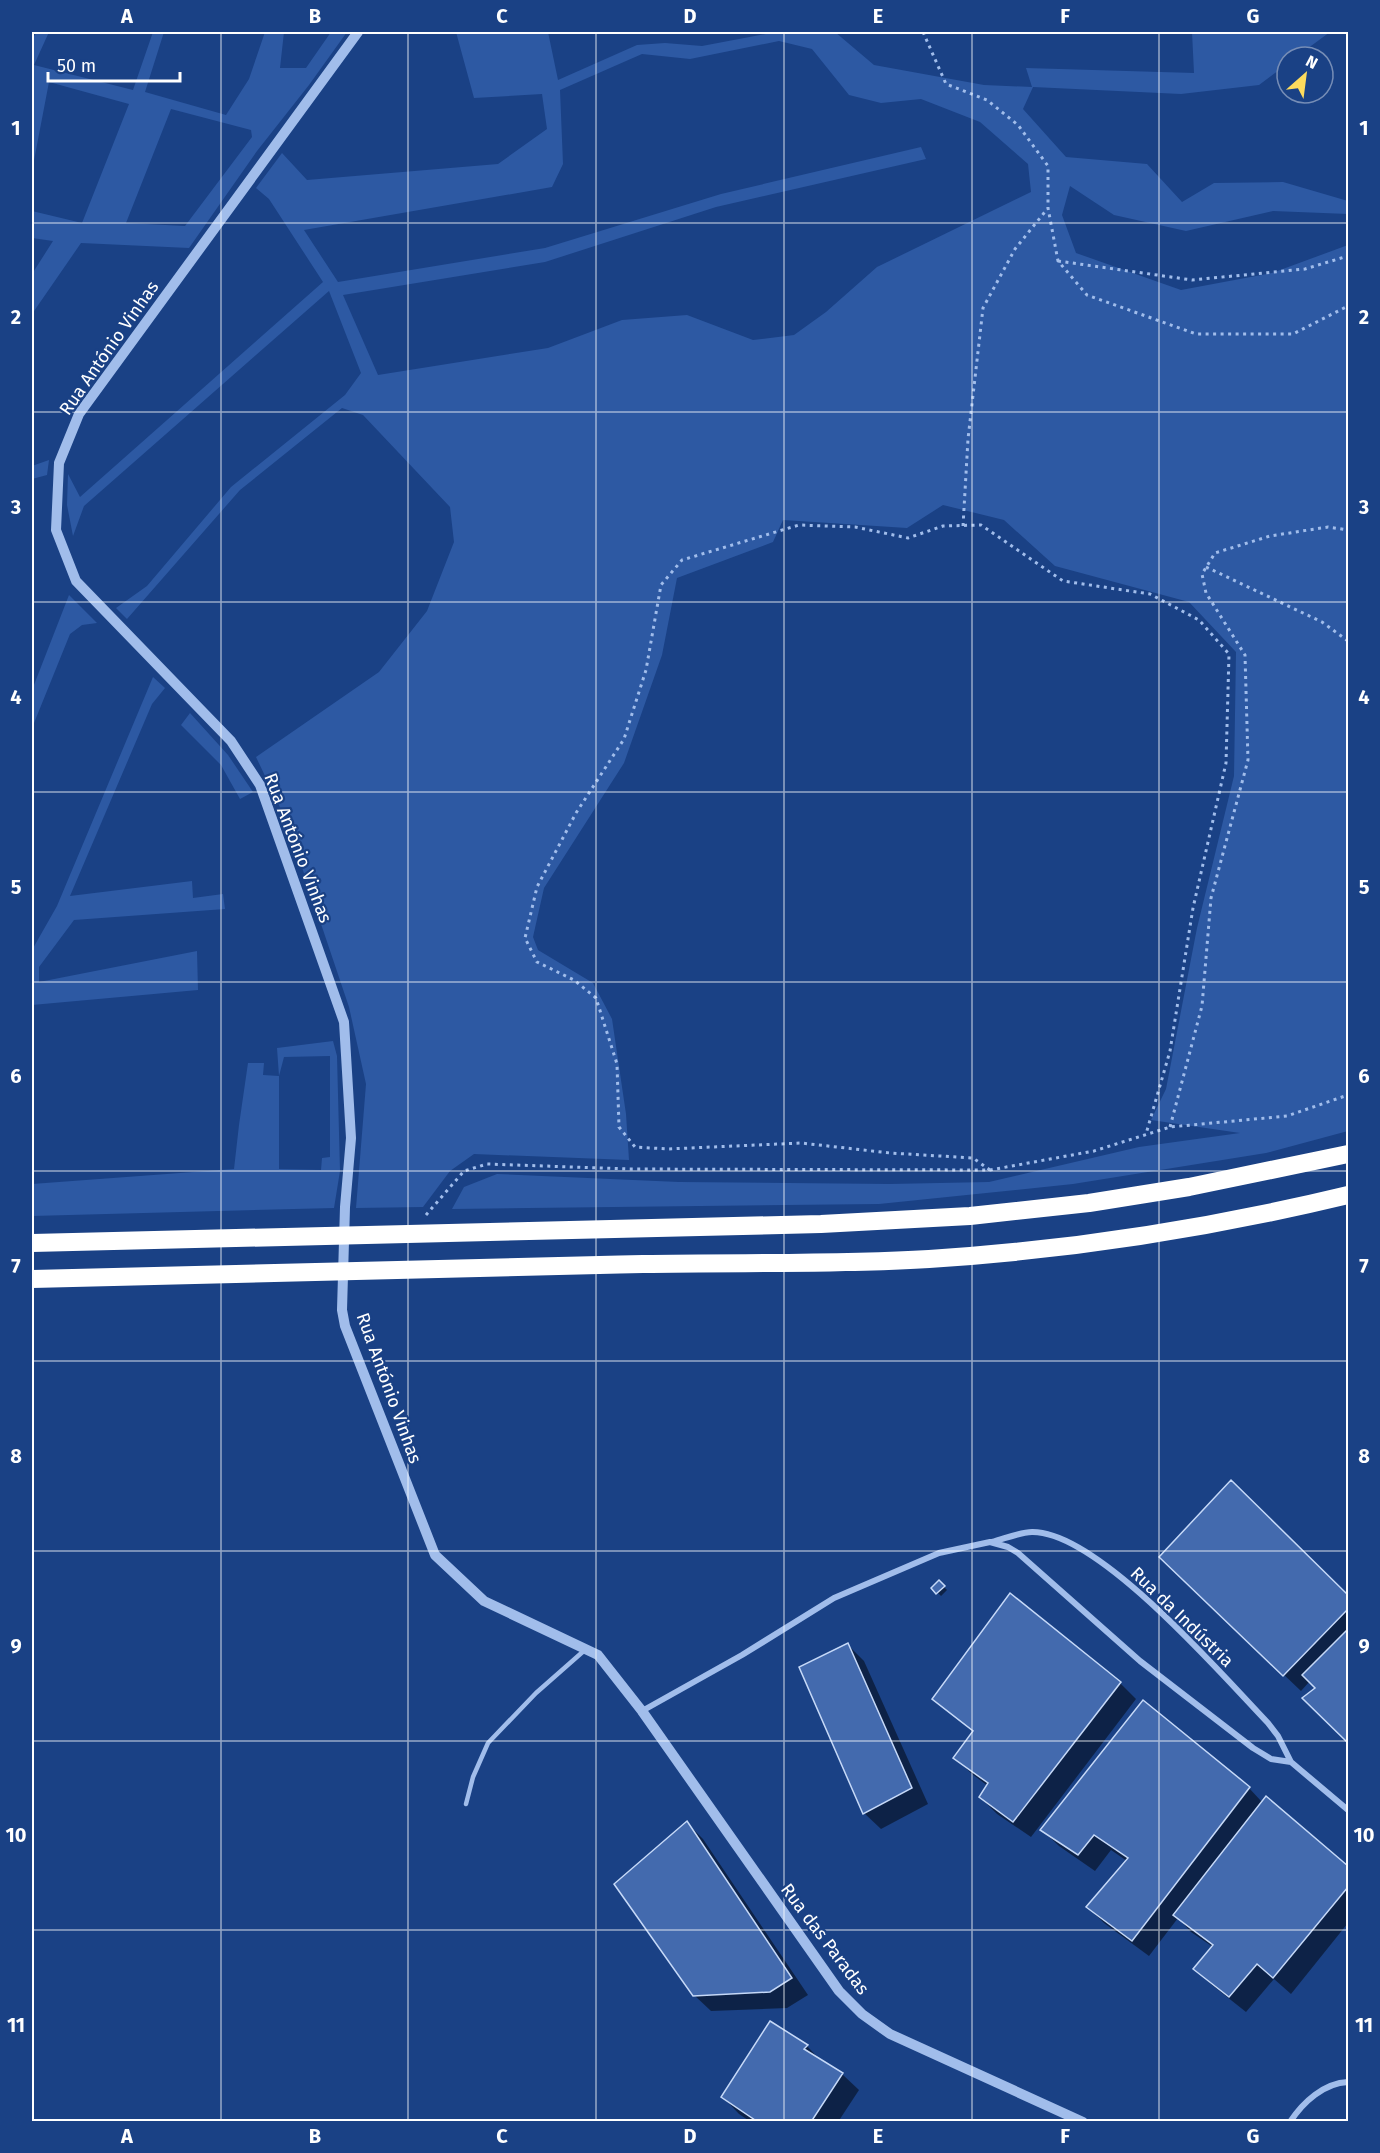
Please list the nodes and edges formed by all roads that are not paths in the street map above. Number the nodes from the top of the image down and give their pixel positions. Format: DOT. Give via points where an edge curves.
graph roads {
  1 [pos="357,32"];
  2 [pos="1348,1154"];
  3 [pos="1348,1195"];
  4 [pos="32,1243"];
  5 [pos="32,1279"];
  6 [pos="990,1542"];
  7 [pos="586,1649"];
  8 [pos="642,1711"];
  9 [pos="1291,1762"];
  10 [pos="466,1804"];
  11 [pos="1348,1810"];
  12 [pos="1348,2082"];
  13 [pos="1083,2121"];
  14 [pos="1290,2121"];
  1 -- 7 [label="street, Rua António Vinhas" via="80,414 59,463 56,530 76,581 231,741 260,785 344,1022 351,1138 345,1207 345,1326 435,1555 484,1601"];
  2 -- 4 [label="highway" via="1189,1188 970,1216 821,1224"];
  3 -- 5 [label="highway" via="1203,1226 969,1256"];
  6 -- 8 [label="street, Rua da Indústria" via="939,1553 834,1598"];
  6 -- 9 [label="street, Rua da Indústria" via="1018,1553 1140,1661 1253,1748 1271,1759"];
  6 -- 9 [label="street, Rua da Indústria" via="1032,1532 1066,1540 1091,1553 1162,1612 1268,1723"];
  7 -- 8 [label="street, Rua António Vinhas" via="598,1655"];
  7 -- 10 [label="lane" via="488,1743"];
  8 -- 13 [label="street, Rua das Paradas" via="839,1991 862,2014 890,2034"];
  9 -- 11 [label="street, Rua da Indústria"];
  12 -- 14 [label="street" via="1315,2095"];
}
